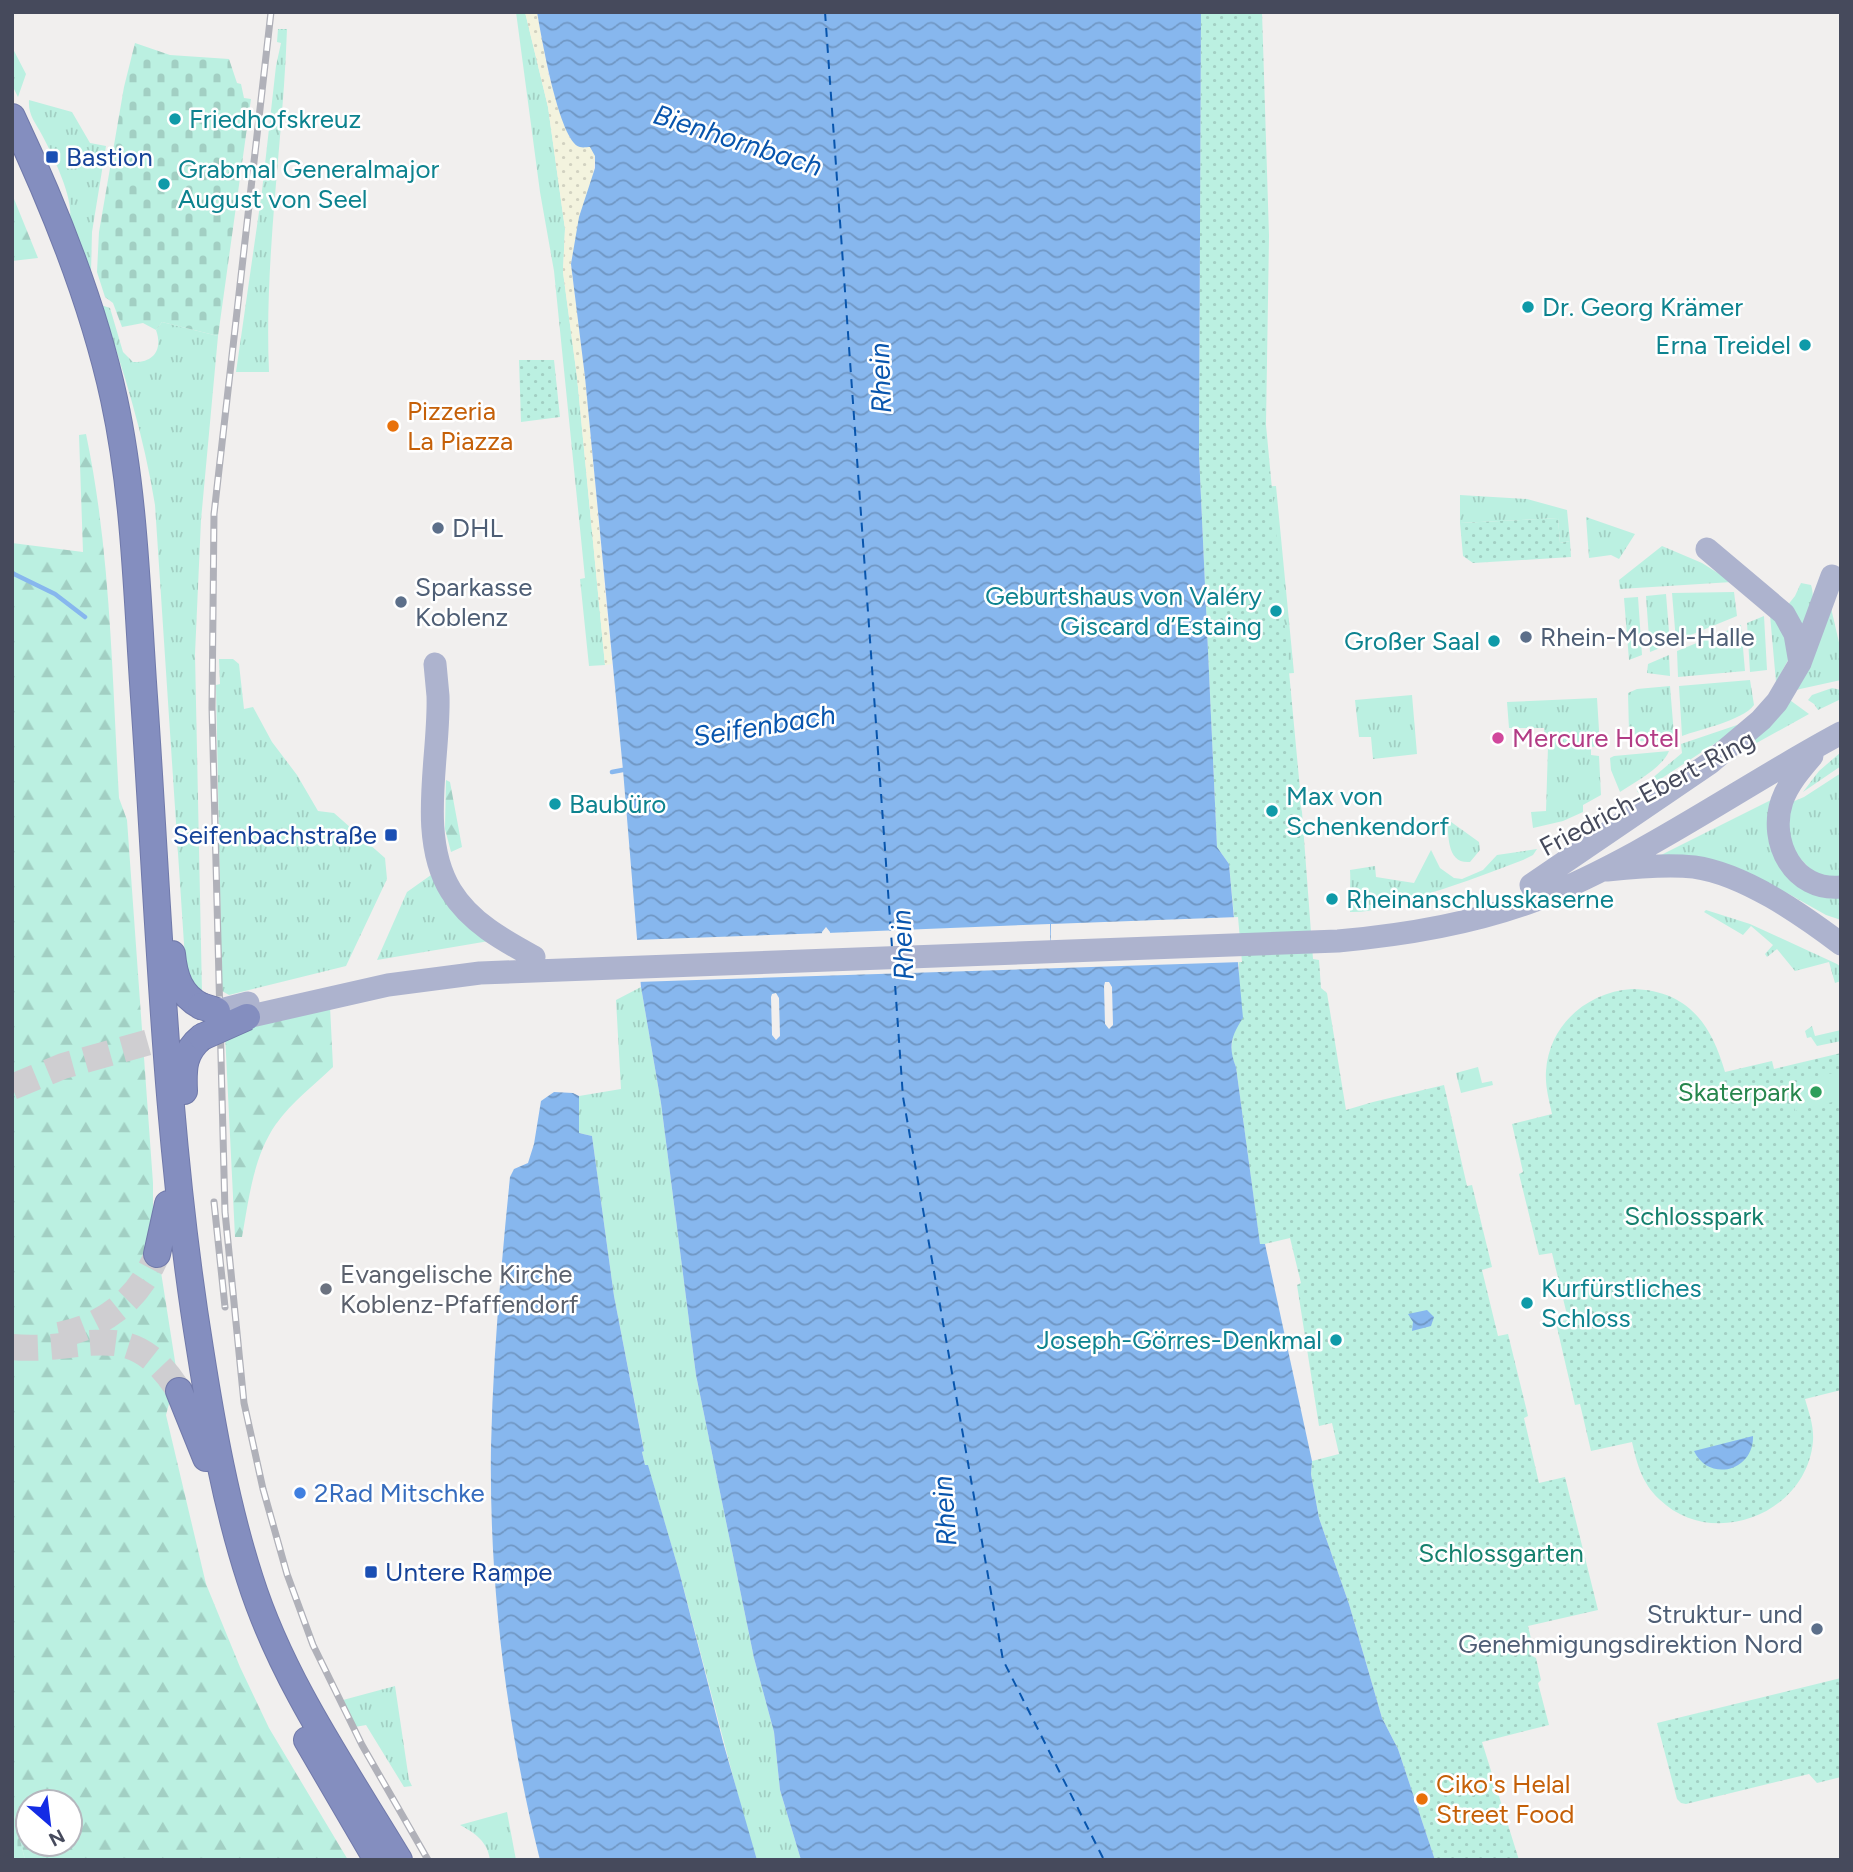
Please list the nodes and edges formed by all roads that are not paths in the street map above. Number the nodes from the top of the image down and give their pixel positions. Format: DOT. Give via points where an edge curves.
graph roads {
  1 [pos="18,116"];
  2 [pos="12,162"];
  3 [pos="101,346"];
  4 [pos="1707,549"];
  5 [pos="1832,576"];
  6 [pos="1800,663"];
  7 [pos="435,664"];
  8 [pos="1836,730"];
  9 [pos="1597,872"];
  10 [pos="1531,885"];
  11 [pos="1841,887"];
  12 [pos="1801,915"];
  13 [pos="1435,920"];
  14 [pos="1841,928"];
  15 [pos="1841,944"];
  16 [pos="534,957"];
  17 [pos="581,962"];
  18 [pos="247,1017"];
  19 [pos="204,1019"];
  20 [pos="174,1030"];
  21 [pos="168,1204"];
  22 [pos="157,1254"];
  23 [pos="179,1391"];
  24 [pos="210,1468"];
  25 [pos="302,1695"];
  26 [pos="377,1860"];
  27 [pos="399,1860"];
  1 -- 3 [label="highway"];
  2 -- 21 [label="highway" via="78,332 113,464"];
  3 -- 19 [label="highway" via="127,420 141,502 157,677 174,967 177,980"];
  3 -- 25 [label="highway" via="119,427 133,552 174,1153 186,1260 207,1393 236,1529 263,1617"];
  4 -- 6 [label="main road" via="1784,614 1795,634"];
  5 -- 6 [label="main road"];
  6 -- 10 [label="main road" via="1770,710 1735,744"];
  7 -- 16 [label="main road" via="433,820 442,872 478,922"];
  8 -- 9 [label="main road, Friedrich-Ebert-Ring"];
  8 -- 10 [label="main road, Friedrich-Ebert-Ring" via="1755,767 1625,842"];
  8 -- 11 [label="main road" via="1793,780 1785,795 1778,834 1790,864 1806,880 1818,886"];
  9 -- 12 [label="main road" via="1703,869 1748,886"];
  9 -- 13 [label="main road, Friedrich-Ebert-Ring" via="1478,919"];
  10 -- 13 [label="main road, Friedrich-Ebert-Ring"];
  12 -- 14 [label="main road"];
  12 -- 15 [label="main road"];
  13 -- 17 [label="main road" via="1338,935"];
  16 -- 17 [label="main road"];
  16 -- 19 [label="main road, bridge" via="444,963 338,980"];
  17 -- 18 [label="main road" via="388,985"];
  18 -- 19 [label="highway, bridge"];
  19 -- 20 [label="highway"];
  19 -- 25 [label="highway" via="186,1056 183,1076 206,1305 245,1511"];
  21 -- 22 [label="highway"];
  21 -- 24 [label="highway" via="185,1337"];
  23 -- 24 [label="highway"];
  24 -- 26 [label="highway" via="233,1566 257,1636 308,1743"];
  25 -- 27 [label="highway"];
}
